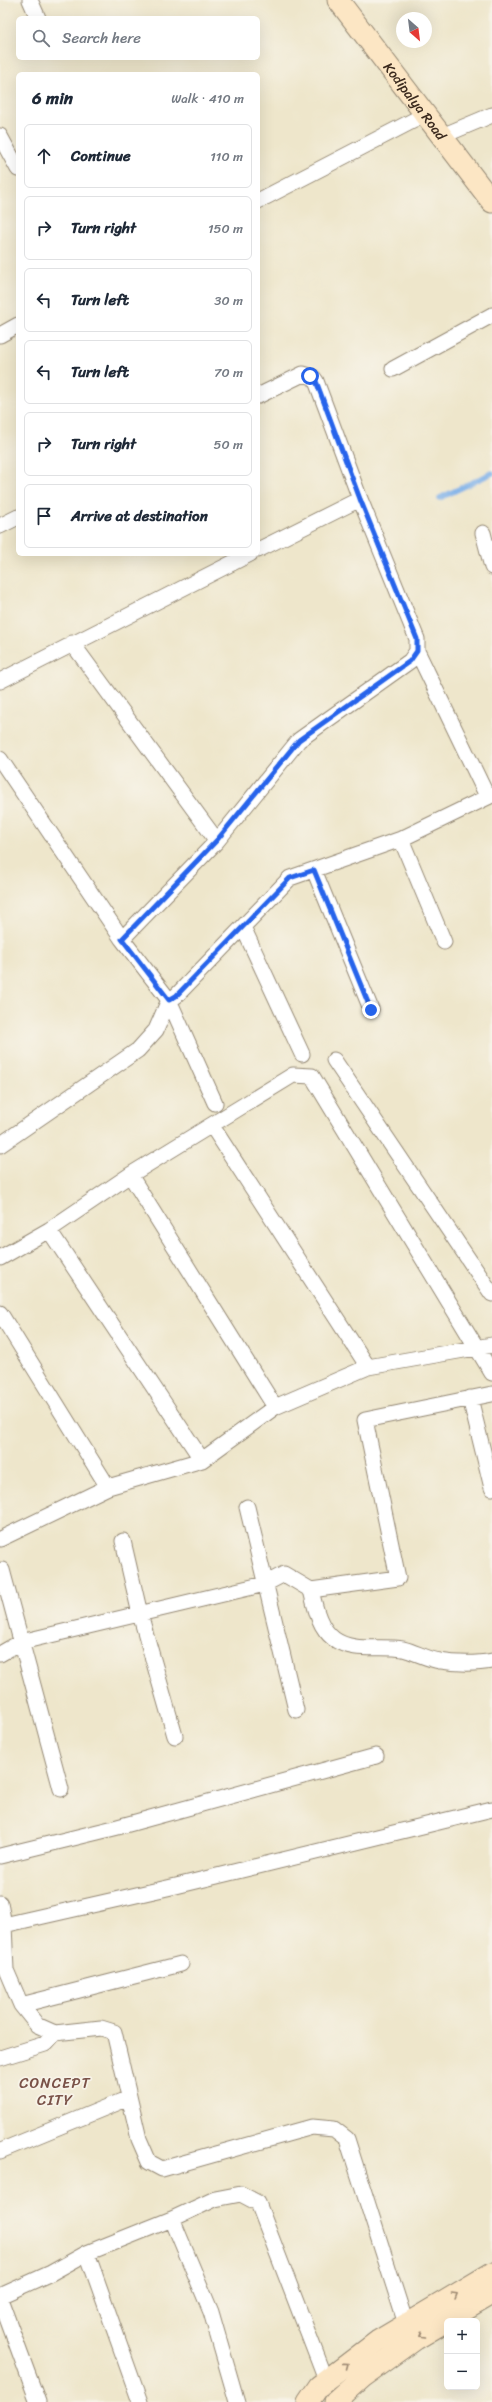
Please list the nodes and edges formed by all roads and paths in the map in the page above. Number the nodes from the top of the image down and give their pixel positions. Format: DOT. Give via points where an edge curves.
graph roads {
  1 [pos="30,0"];
  2 [pos="338,0"];
  3 [pos="37,16"];
  4 [pos="426,114"];
  5 [pos="492,115"];
  6 [pos="0,136"];
  7 [pos="442,136"];
  8 [pos="16,164"];
  9 [pos="260,200"];
  10 [pos="492,202"];
  11 [pos="492,316"];
  12 [pos="16,326"];
  13 [pos="0,335"];
  14 [pos="393,369"];
  15 [pos="260,395"];
  16 [pos="360,499"];
  17 [pos="16,518"];
  18 [pos="0,526"];
  19 [pos="483,533"];
  20 [pos="260,549"];
  21 [pos="246,556"];
  22 [pos="492,567"];
  23 [pos="72,643"];
  24 [pos="417,651"];
  25 [pos="0,681"];
  26 [pos="0,759"];
  27 [pos="490,795"];
  28 [pos="401,839"];
  29 [pos="217,840"];
  30 [pos="314,870"];
  31 [pos="243,927"];
  32 [pos="122,939"];
  33 [pos="444,942"];
  34 [pos="169,1000"];
  35 [pos="371,1010"];
  36 [pos="302,1054"];
  37 [pos="334,1060"];
  38 [pos="216,1103"];
  39 [pos="212,1126"];
  40 [pos="0,1145"];
  41 [pos="130,1175"];
  42 [pos="49,1230"];
  43 [pos="0,1258"];
  44 [pos="492,1294"];
  45 [pos="0,1313"];
  46 [pos="492,1344"];
  47 [pos="476,1346"];
  48 [pos="368,1367"];
  49 [pos="492,1373"];
  50 [pos="492,1394"];
  51 [pos="470,1398"];
  52 [pos="275,1407"];
  53 [pos="202,1460"];
  54 [pos="108,1487"];
  55 [pos="492,1488"];
  56 [pos="248,1507"];
  57 [pos="0,1539"];
  58 [pos="123,1541"];
  59 [pos="2,1570"];
  60 [pos="265,1584"];
  61 [pos="311,1590"];
  62 [pos="140,1614"];
  63 [pos="21,1642"];
  64 [pos="0,1654"];
  65 [pos="492,1661"];
  66 [pos="296,1710"];
  67 [pos="175,1736"];
  68 [pos="376,1756"];
  69 [pos="62,1789"];
  70 [pos="492,1809"];
  71 [pos="0,1856"];
  72 [pos="0,1903"];
  73 [pos="4,1925"];
  74 [pos="181,1964"];
  75 [pos="5,1979"];
  76 [pos="21,2005"];
  77 [pos="55,2033"];
  78 [pos="0,2058"];
  79 [pos="129,2098"];
  80 [pos="0,2151"];
  81 [pos="172,2219"];
  82 [pos="87,2253"];
  83 [pos="492,2273"];
  84 [pos="492,2294"];
  85 [pos="0,2297"];
  86 [pos="406,2324"];
  87 [pos="326,2380"];
  88 [pos="38,2402"];
  89 [pos="140,2402"];
  90 [pos="237,2402"];
  91 [pos="308,2402"];
  92 [pos="335,2402"];
  1 -- 3 [label="street"];
  2 -- 4 [label="main road, Kodipalya Road"];
  4 -- 7 [label="main road, Kodipalya Road"];
  4 -- 9 [label="street"];
  5 -- 7 [label="street"];
  6 -- 8 [label="street"];
  7 -- 10 [label="main road, Kodipalya Road"];
  11 -- 14 [label="street"];
  12 -- 13 [label="street"];
  15 -- 16 [label="street" via="303,374 313,377"];
  16 -- 20 [label="street"];
  16 -- 24 [label="street" via="417,639"];
  17 -- 18 [label="street"];
  19 -- 22 [label="street"];
  21 -- 23 [label="street"];
  23 -- 25 [label="street"];
  23 -- 29 [label="street"];
  24 -- 27 [label="street"];
  24 -- 29 [label="street" via="410,661 299,740"];
  26 -- 32 [label="street"];
  27 -- 28 [label="street"];
  28 -- 30 [label="street"];
  28 -- 33 [label="street"];
  29 -- 32 [label="street"];
  30 -- 31 [label="street" via="290,878"];
  30 -- 35 [label="street"];
  31 -- 34 [label="street" via="176,996"];
  31 -- 36 [label="street"];
  32 -- 34 [label="street"];
  34 -- 38 [label="street"];
  34 -- 40 [label="street" via="156,1030 138,1050"];
  37 -- 44 [label="street"];
  39 -- 41 [label="street"];
  39 -- 47 [label="street" via="293,1075 312,1076"];
  39 -- 48 [label="street"];
  41 -- 42 [label="street"];
  41 -- 52 [label="street"];
  42 -- 43 [label="street"];
  42 -- 53 [label="street"];
  45 -- 54 [label="street"];
  46 -- 47 [label="street"];
  47 -- 48 [label="street"];
  47 -- 49 [label="street"];
  48 -- 52 [label="street"];
  50 -- 51 [label="street"];
  51 -- 55 [label="street"];
  51 -- 61 [label="street" via="365,1420 398,1578"];
  52 -- 53 [label="street"];
  53 -- 54 [label="street"];
  54 -- 57 [label="street"];
  56 -- 60 [label="street"];
  58 -- 62 [label="street"];
  59 -- 63 [label="street"];
  60 -- 61 [label="street" via="284,1574"];
  60 -- 62 [label="street"];
  60 -- 66 [label="street"];
  61 -- 65 [label="street" via="316,1613 324,1628 334,1639 351,1646 402,1649 440,1661"];
  62 -- 63 [label="street"];
  62 -- 67 [label="street"];
  63 -- 64 [label="street"];
  63 -- 69 [label="street"];
  68 -- 71 [label="street" via="114,1828"];
  70 -- 73 [label="street"];
  72 -- 73 [label="street"];
  73 -- 75 [label="street"];
  74 -- 76 [label="street"];
  75 -- 76 [label="street"];
  76 -- 77 [label="street" via="37,2025"];
  77 -- 78 [label="street" via="45,2044"];
  77 -- 79 [label="street" via="101,2028 114,2032"];
  79 -- 80 [label="street"];
  79 -- 86 [label="street" via="138,2139 149,2162 162,2169 312,2126 334,2129 347,2139"];
  81 -- 82 [label="street"];
  81 -- 87 [label="street" via="222,2198 241,2194 258,2204"];
  81 -- 90 [label="street" via="211,2312"];
  82 -- 85 [label="street"];
  82 -- 89 [label="street"];
  86 -- 83 [label="main road, one-way"];
  84 -- 92 [label="main road, one-way" via="416,2339 363,2377"];
  85 -- 88 [label="street"];
  87 -- 86 [label="main road, one-way" via="378,2341"];
  87 -- 91 [label="main road"];
}
